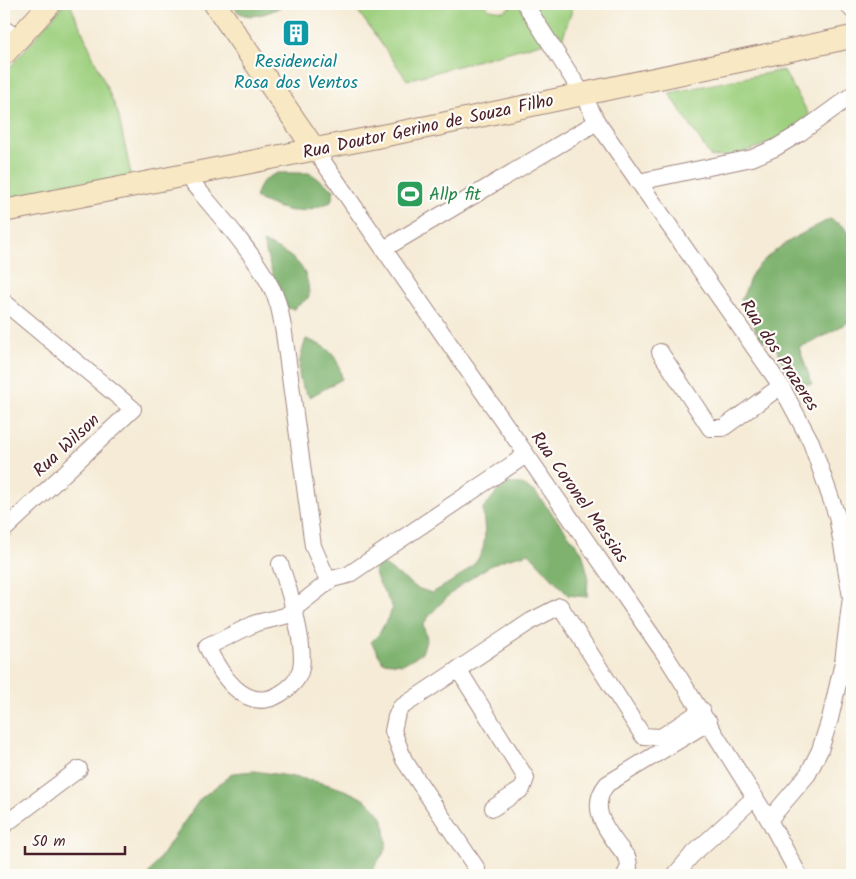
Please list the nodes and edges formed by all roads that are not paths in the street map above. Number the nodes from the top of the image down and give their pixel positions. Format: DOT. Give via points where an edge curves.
graph roads {
  1 [pos="50,4"];
  2 [pos="215,4"];
  3 [pos="525,4"];
  4 [pos="848,4"];
  5 [pos="852,10"];
  6 [pos="852,37"];
  7 [pos="9,41"];
  8 [pos="582,93"];
  9 [pos="852,95"];
  10 [pos="597,122"];
  11 [pos="315,150"];
  12 [pos="185,174"];
  13 [pos="638,182"];
  14 [pos="4,211"];
  15 [pos="384,249"];
  16 [pos="4,302"];
  17 [pos="660,352"];
  18 [pos="781,386"];
  19 [pos="526,455"];
  20 [pos="4,530"];
  21 [pos="280,564"];
  22 [pos="332,579"];
  23 [pos="852,597"];
  24 [pos="294,609"];
  25 [pos="458,669"];
  26 [pos="706,716"];
  27 [pos="643,736"];
  28 [pos="642,763"];
  29 [pos="79,769"];
  30 [pos="755,796"];
  31 [pos="493,808"];
  32 [pos="769,820"];
  33 [pos="4,825"];
  34 [pos="477,869"];
  35 [pos="625,875"];
  36 [pos="675,875"];
  37 [pos="799,875"];
  1 -- 7 [label="main road"];
  2 -- 11 [label="main road"];
  3 -- 8 [label="street, Rua dos Prazeres"];
  4 -- 5 [label="street"];
  6 -- 8 [label="main road, Rua Doutor Gerino de Souza Filho"];
  8 -- 10 [label="street, Rua dos Prazeres"];
  8 -- 11 [label="main road, Rua Doutor Gerino de Souza Filho"];
  9 -- 13 [label="street" via="800,133 752,158"];
  10 -- 13 [label="street, Rua dos Prazeres"];
  10 -- 15 [label="street"];
  11 -- 12 [label="main road, Rua Doutor Gerino de Souza Filho"];
  11 -- 15 [label="street, Rua Coronel Messias"];
  12 -- 14 [label="main road, Rua Doutor Gerino de Souza Filho"];
  12 -- 22 [label="street" via="257,265 278,302 313,546 326,576"];
  13 -- 18 [label="street, Rua dos Prazeres"];
  15 -- 19 [label="street, Rua Coronel Messias"];
  16 -- 20 [label="street, Rua Wilson" via="134,410"];
  17 -- 18 [label="street" via="710,428 723,428"];
  18 -- 23 [label="street, Rua dos Prazeres" via="811,442 828,487"];
  19 -- 22 [label="street" via="348,575"];
  19 -- 26 [label="street, Rua Coronel Messias"];
  21 -- 24 [label="street"];
  22 -- 24 [label="street"];
  23 -- 32 [label="street, Rua dos Prazeres" via="843,662 820,750 808,774"];
  24 -- 24 [label="street" via="285,616 256,623 206,647 220,672 251,700 272,699 289,689 300,672"];
  25 -- 27 [label="street" via="560,606"];
  25 -- 31 [label="street" via="526,778 522,789"];
  25 -- 34 [label="street" via="400,708 393,731 404,760"];
  26 -- 27 [label="street" via="661,737"];
  26 -- 28 [label="street"];
  26 -- 30 [label="street, Rua Coronel Messias"];
  27 -- 28 [label="street"];
  28 -- 35 [label="street" via="607,784 597,800 602,820 628,860"];
  29 -- 33 [label="street"];
  30 -- 32 [label="street, Rua Coronel Messias"];
  30 -- 36 [label="street"];
  32 -- 37 [label="street, Rua Coronel Messias"];
}
